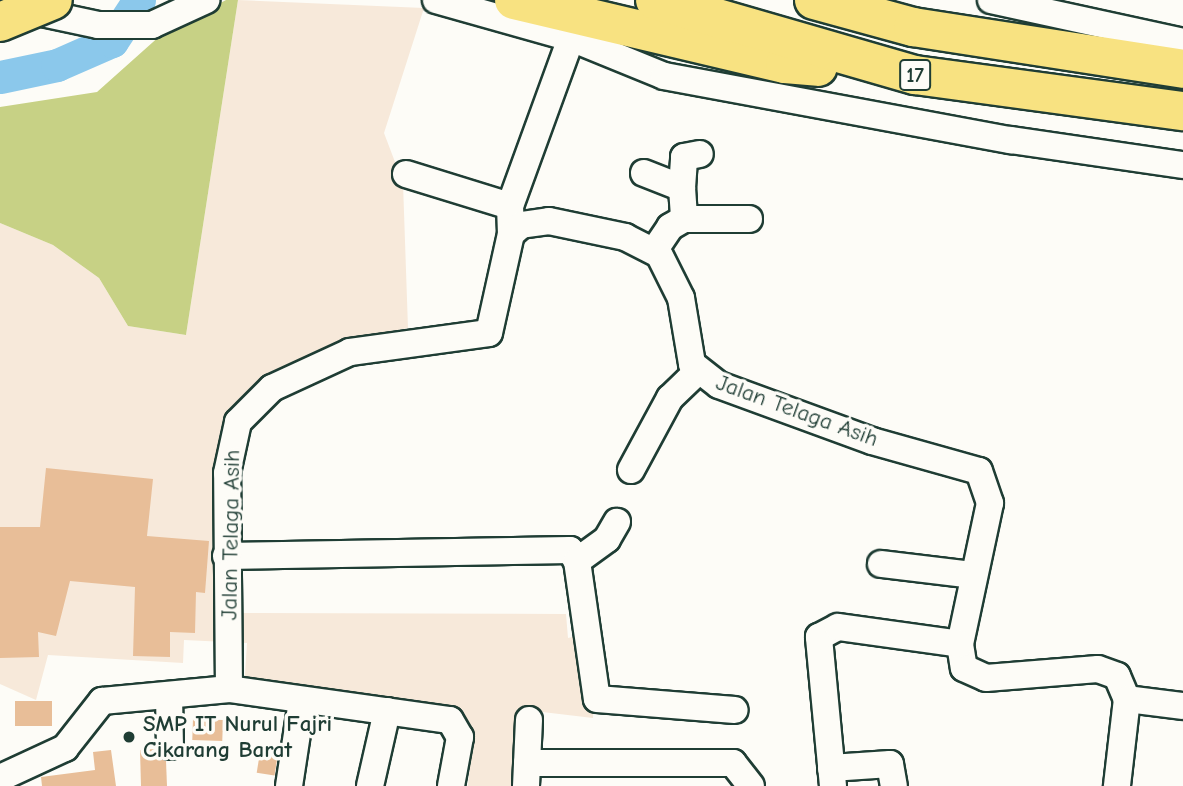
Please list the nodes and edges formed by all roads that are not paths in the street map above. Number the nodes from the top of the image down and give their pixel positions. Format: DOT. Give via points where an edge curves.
graph roads {
  1 [pos="53,0"];
  2 [pos="206,0"];
  3 [pos="436,0"];
  4 [pos="514,0"];
  5 [pos="655,0"];
  6 [pos="814,0"];
  7 [pos="991,0"];
  8 [pos="0,2"];
  9 [pos="0,22"];
  10 [pos="572,38"];
  11 [pos="1183,42"];
  12 [pos="1183,69"];
  13 [pos="915,75"];
  14 [pos="1183,111"];
  15 [pos="701,154"];
  16 [pos="1183,165"];
  17 [pos="406,173"];
  18 [pos="644,173"];
  19 [pos="682,188"];
  20 [pos="510,206"];
  21 [pos="684,219"];
  22 [pos="749,219"];
  23 [pos="511,234"];
  24 [pos="654,251"];
  25 [pos="697,372"];
  26 [pos="631,470"];
  27 [pos="617,523"];
  28 [pos="226,556"];
  29 [pos="578,561"];
  30 [pos="881,564"];
  31 [pos="973,575"];
  32 [pos="960,644"];
  33 [pos="229,689"];
  34 [pos="169,695"];
  35 [pos="1127,699"];
  36 [pos="302,701"];
  37 [pos="1183,706"];
  38 [pos="387,710"];
  39 [pos="735,710"];
  40 [pos="529,720"];
  41 [pos="170,746"];
  42 [pos="527,775"];
  43 [pos="832,777"];
  44 [pos="0,778"];
  45 [pos="289,786"];
  46 [pos="370,786"];
  47 [pos="451,786"];
  48 [pos="751,786"];
  49 [pos="894,786"];
  50 [pos="1117,786"];
  1 -- 9 [label="highway, bridge"];
  2 -- 8 [label="street" via="152,25 98,25"];
  3 -- 10 [label="street"];
  4 -- 13 [label="highway" via="785,65"];
  5 -- 13 [label="highway, 17"];
  6 -- 12 [label="highway, 17" via="913,27"];
  7 -- 11 [label="street"];
  10 -- 16 [label="street" via="664,76 1012,140"];
  10 -- 20 [label="street"];
  13 -- 14 [label="highway, 17"];
  15 -- 19 [label="street" via="684,157"];
  17 -- 20 [label="street"];
  18 -- 19 [label="street"];
  19 -- 21 [label="street"];
  20 -- 23 [label="street"];
  21 -- 22 [label="street"];
  21 -- 24 [label="street" via="670,227"];
  23 -- 24 [label="street" via="522,225 549,221 625,237"];
  23 -- 28 [label="street, Jalan Telaga Asih" via="489,333 350,352 272,388 250,406 230,445"];
  24 -- 25 [label="street, Jalan Telaga Asih" via="678,288"];
  25 -- 26 [label="street" via="670,398"];
  25 -- 31 [label="street, Jalan Telaga Asih" via="719,385 872,441 979,471 987,480 990,503"];
  27 -- 29 [label="street" via="607,539"];
  28 -- 29 [label="street" via="561,548 570,550"];
  28 -- 33 [label="street, Jalan Telaga Asih"];
  29 -- 39 [label="street" via="597,699"];
  30 -- 31 [label="street"];
  31 -- 32 [label="street, Jalan Telaga Asih"];
  32 -- 35 [label="street" via="970,674 986,678 1109,671"];
  32 -- 43 [label="street" via="838,628 820,636"];
  33 -- 34 [label="street"];
  33 -- 36 [label="street"];
  34 -- 41 [label="street"];
  34 -- 44 [label="street" via="102,701 65,748"];
  35 -- 37 [label="street"];
  35 -- 50 [label="street"];
  36 -- 38 [label="street"];
  36 -- 45 [label="street"];
  38 -- 46 [label="street"];
  38 -- 47 [label="street" via="450,720 458,726"];
  40 -- 42 [label="street"];
  42 -- 48 [label="street" via="733,763"];
  43 -- 49 [label="street" via="890,764"];
}
